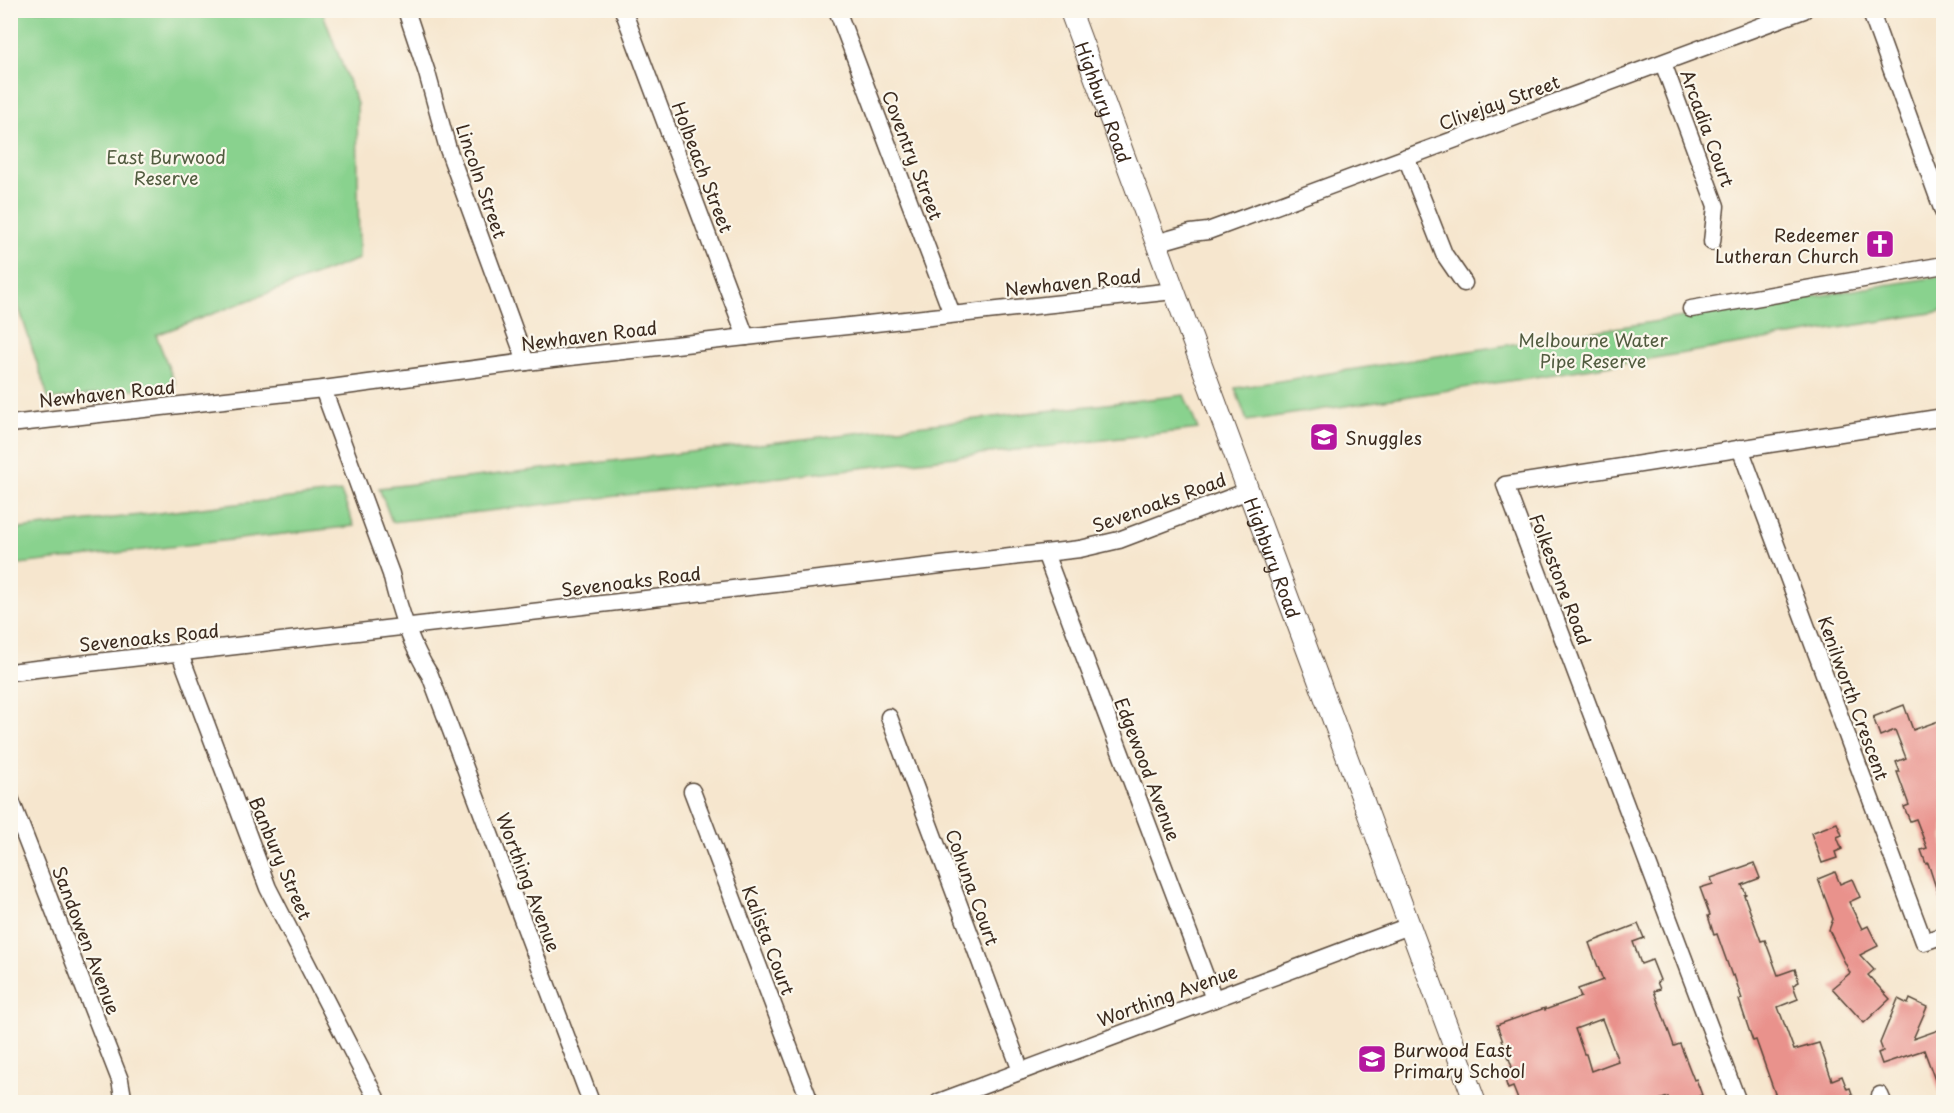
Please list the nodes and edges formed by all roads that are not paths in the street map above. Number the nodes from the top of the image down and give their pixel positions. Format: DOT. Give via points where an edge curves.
graph roads {
  1 [pos="406,10"];
  2 [pos="623,10"];
  3 [pos="837,10"];
  4 [pos="1070,10"];
  5 [pos="1804,10"];
  6 [pos="1870,10"];
  7 [pos="1663,63"];
  8 [pos="1406,157"];
  9 [pos="1944,214"];
  10 [pos="1712,242"];
  11 [pos="1158,250"];
  12 [pos="1944,265"];
  13 [pos="1464,283"];
  14 [pos="1174,291"];
  15 [pos="1691,309"];
  16 [pos="952,314"];
  17 [pos="746,337"];
  18 [pos="526,362"];
  19 [pos="323,389"];
  20 [pos="1944,417"];
  21 [pos="10,424"];
  22 [pos="1740,447"];
  23 [pos="1248,491"];
  24 [pos="1045,553"];
  25 [pos="411,625"];
  26 [pos="180,654"];
  27 [pos="10,672"];
  28 [pos="889,717"];
  29 [pos="692,791"];
  30 [pos="10,798"];
  31 [pos="1409,926"];
  32 [pos="1944,935"];
  33 [pos="1214,999"];
  34 [pos="1021,1071"];
  35 [pos="121,1100"];
  36 [pos="378,1102"];
  37 [pos="591,1102"];
  38 [pos="810,1102"];
  39 [pos="939,1102"];
  40 [pos="1475,1102"];
  41 [pos="1738,1102"];
  1 -- 18 [label="street, Lincoln Street" via="448,149"];
  2 -- 17 [label="street, Holbeach Street"];
  3 -- 16 [label="street, Coventry Street"];
  4 -- 11 [label="main road, Highbury Road"];
  5 -- 7 [label="street, Clivejay Street"];
  6 -- 9 [label="street"];
  7 -- 8 [label="street, Clivejay Street"];
  7 -- 10 [label="street, Arcadia Court" via="1716,206"];
  8 -- 11 [label="street, Clivejay Street" via="1208,231 1194,240"];
  8 -- 13 [label="street" via="1444,254"];
  11 -- 14 [label="main road, Highbury Road"];
  12 -- 15 [label="street"];
  14 -- 16 [label="street, Newhaven Road"];
  14 -- 23 [label="main road, Highbury Road"];
  16 -- 17 [label="street, Newhaven Road"];
  17 -- 18 [label="street, Newhaven Road"];
  18 -- 19 [label="street, Newhaven Road"];
  19 -- 21 [label="street, Newhaven Road"];
  19 -- 25 [label="street, Worthing Avenue"];
  20 -- 22 [label="street, Folkestone Road"];
  22 -- 32 [label="street, Kenilworth Crescent" via="1924,942"];
  22 -- 41 [label="street, Folkestone Road" via="1505,485"];
  23 -- 24 [label="street, Sevenoaks Road" via="1119,540"];
  23 -- 31 [label="main road, Highbury Road"];
  24 -- 25 [label="street, Sevenoaks Road"];
  24 -- 33 [label="street, Edgewood Avenue"];
  25 -- 26 [label="street, Sevenoaks Road"];
  25 -- 37 [label="street, Worthing Avenue" via="426,654 430,675"];
  26 -- 27 [label="street, Sevenoaks Road"];
  26 -- 36 [label="street, Banbury Street" via="268,888"];
  28 -- 34 [label="street, Cohuna Court"];
  29 -- 38 [label="street, Kalista Court"];
  30 -- 35 [label="street, Sandowen Avenue" via="120,1080"];
  31 -- 33 [label="street, Worthing Avenue"];
  31 -- 40 [label="main road, Highbury Road"];
  33 -- 34 [label="street, Worthing Avenue"];
  34 -- 39 [label="street, Worthing Avenue"];
}
